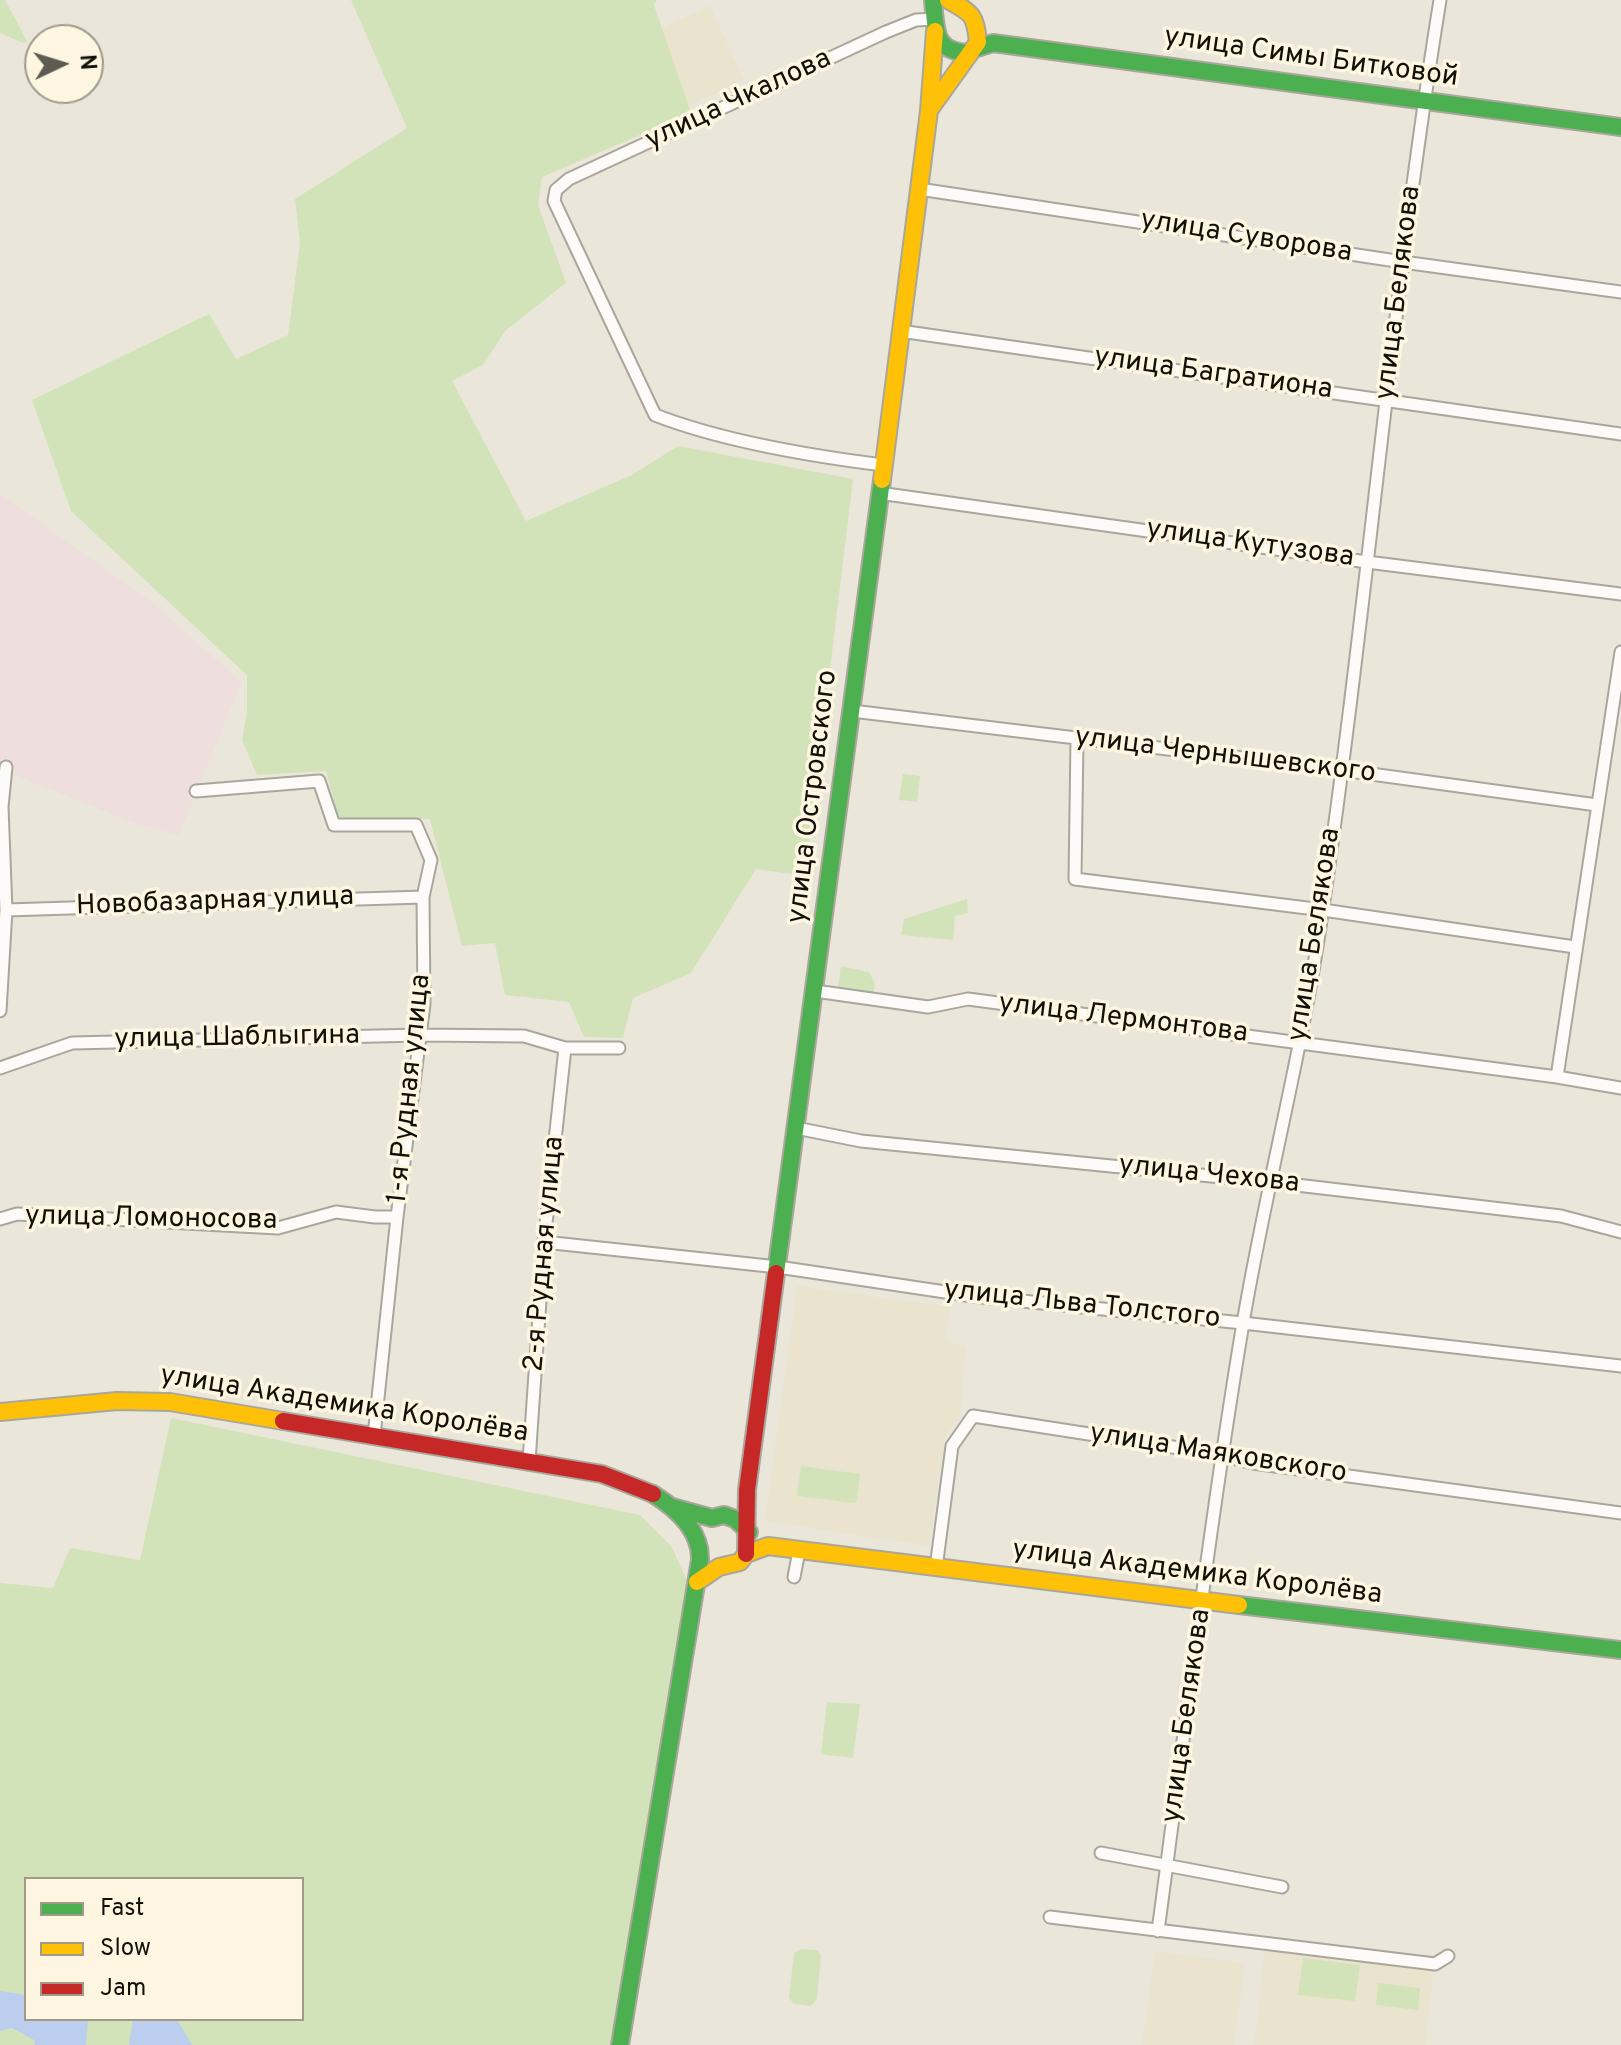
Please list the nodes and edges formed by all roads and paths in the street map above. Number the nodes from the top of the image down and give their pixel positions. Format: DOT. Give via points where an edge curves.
graph roads {
  1 [pos="933,0"];
  2 [pos="1440,0"];
  3 [pos="957,2"];
  4 [pos="935,25"];
  5 [pos="974,45"];
  6 [pos="1424,101"];
  7 [pos="929,111"];
  8 [pos="1621,127"];
  9 [pos="919,189"];
  10 [pos="1403,262"];
  11 [pos="1621,292"];
  12 [pos="900,331"];
  13 [pos="1387,399"];
  14 [pos="1621,434"];
  15 [pos="883,465"];
  16 [pos="879,493"];
  17 [pos="1367,562"];
  18 [pos="1621,594"];
  19 [pos="1621,652"];
  20 [pos="852,711"];
  21 [pos="1077,740"];
  22 [pos="6,767"];
  23 [pos="1342,770"];
  24 [pos="196,791"];
  25 [pos="1597,805"];
  26 [pos="423,897"];
  27 [pos="6,910"];
  28 [pos="1323,910"];
  29 [pos="1575,947"];
  30 [pos="815,991"];
  31 [pos="0,1011"];
  32 [pos="420,1035"];
  33 [pos="1300,1043"];
  34 [pos="565,1048"];
  35 [pos="619,1048"];
  36 [pos="0,1068"];
  37 [pos="1557,1077"];
  38 [pos="1621,1088"];
  39 [pos="796,1128"];
  40 [pos="1271,1182"];
  41 [pos="397,1217"];
  42 [pos="0,1219"];
  43 [pos="1621,1232"];
  44 [pos="544,1242"];
  45 [pos="778,1267"];
  46 [pos="1243,1323"];
  47 [pos="1621,1366"];
  48 [pos="0,1412"];
  49 [pos="374,1436"];
  50 [pos="1222,1456"];
  51 [pos="529,1461"];
  52 [pos="747,1490"];
  53 [pos="671,1506"];
  54 [pos="1621,1513"];
  55 [pos="718,1517"];
  56 [pos="746,1529"];
  57 [pos="698,1544"];
  58 [pos="768,1546"];
  59 [pos="799,1551"];
  60 [pos="746,1554"];
  61 [pos="719,1567"];
  62 [pos="936,1568"];
  63 [pos="794,1577"];
  64 [pos="697,1582"];
  65 [pos="1204,1601"];
  66 [pos="1621,1650"];
  67 [pos="1101,1853"];
  68 [pos="1167,1867"];
  69 [pos="1282,1887"];
  70 [pos="1050,1917"];
  71 [pos="1158,1931"];
  72 [pos="1448,1956"];
  73 [pos="620,2045"];
  1 -- 4 [label="street, улица Островского"];
  2 -- 6 [label="street, улица Белякова"];
  3 -- 4 [label="street"];
  3 -- 5 [label="street" via="976,22"];
  4 -- 5 [label="street" via="944,47 953,52"];
  4 -- 7 [label="street, улица Островского"];
  4 -- 15 [label="street, улица Чкалова" via="916,20 886,32 569,179 556,190 554,201 655,415 686,427"];
  5 -- 6 [label="street, улица Симы Битковой" via="993,43"];
  5 -- 7 [label="street, улица Островского"];
  6 -- 8 [label="street, улица Симы Битковой"];
  6 -- 10 [label="street, улица Белякова"];
  7 -- 9 [label="street, улица Островского"];
  9 -- 10 [label="street, улица Суворова"];
  9 -- 12 [label="street, улица Островского"];
  10 -- 11 [label="street, улица Суворова"];
  10 -- 13 [label="street, улица Белякова"];
  12 -- 13 [label="street, улица Багратиона"];
  12 -- 15 [label="street, улица Островского"];
  13 -- 14 [label="street, улица Багратиона"];
  13 -- 17 [label="street, улица Белякова"];
  15 -- 16 [label="street, улица Островского"];
  16 -- 17 [label="street, улица Кутузова"];
  16 -- 20 [label="street, улица Островского"];
  17 -- 18 [label="street, улица Кутузова"];
  17 -- 23 [label="street, улица Белякова"];
  19 -- 25 [label="street"];
  20 -- 21 [label="street, улица Чернышевского"];
  20 -- 30 [label="street, улица Островского"];
  21 -- 23 [label="street, улица Чернышевского"];
  21 -- 28 [label="street" via="1075,879"];
  22 -- 27 [label="street"];
  23 -- 25 [label="street, улица Чернышевского"];
  23 -- 28 [label="street, улица Белякова"];
  24 -- 26 [label="street, 1-я Рудная улица" via="319,781 334,825 416,825 431,860"];
  25 -- 29 [label="street"];
  26 -- 27 [label="street, Новобазарная улица"];
  26 -- 32 [label="street, 1-я Рудная улица"];
  27 -- 31 [label="street"];
  28 -- 29 [label="street"];
  28 -- 33 [label="street, улица Белякова"];
  29 -- 37 [label="street"];
  30 -- 33 [label="street, улица Лермонтова" via="928,1007 968,999"];
  30 -- 39 [label="street, улица Островского"];
  32 -- 34 [label="street, улица Шаблыгина" via="524,1036"];
  32 -- 36 [label="street, улица Шаблыгина" via="72,1043"];
  32 -- 41 [label="street, 1-я Рудная улица"];
  33 -- 37 [label="street, улица Лермонтова"];
  33 -- 40 [label="street, улица Белякова"];
  34 -- 35 [label="street, улица Шаблыгина"];
  34 -- 44 [label="street, 2-я Рудная улица"];
  37 -- 38 [label="street, улица Лермонтова"];
  39 -- 40 [label="street, улица Чехова" via="861,1141"];
  39 -- 45 [label="street, улица Островского"];
  40 -- 43 [label="street, улица Чехова" via="1561,1216"];
  40 -- 46 [label="street, улица Белякова"];
  41 -- 42 [label="street, улица Ломоносова" via="336,1212 278,1228 17,1214"];
  41 -- 49 [label="street, 1-я Рудная улица"];
  44 -- 45 [label="street, улица Льва Толстого"];
  44 -- 51 [label="street, 2-я Рудная улица"];
  45 -- 46 [label="street, улица Льва Толстого" via="972,1296"];
  45 -- 52 [label="street, улица Островского"];
  46 -- 47 [label="street, улица Льва Толстого"];
  46 -- 50 [label="street, улица Белякова"];
  48 -- 49 [label="street, улица Академика Королёва" via="117,1401 170,1402"];
  49 -- 51 [label="street, улица Академика Королёва"];
  50 -- 54 [label="street, улица Маяковского"];
  50 -- 62 [label="street, улица Маяковского" via="973,1416 952,1446"];
  50 -- 65 [label="street, улица Белякова"];
  51 -- 53 [label="street, улица Академика Королёва" via="628,1481"];
  52 -- 55 [label="street"];
  52 -- 56 [label="street, улица Островского"];
  53 -- 55 [label="street"];
  53 -- 57 [label="street"];
  55 -- 56 [label="street" via="735,1519"];
  55 -- 57 [label="street" via="705,1523"];
  56 -- 58 [label="street"];
  56 -- 60 [label="street"];
  57 -- 61 [label="street"];
  57 -- 64 [label="street"];
  58 -- 59 [label="street, улица Академика Королёва"];
  58 -- 60 [label="street"];
  59 -- 62 [label="street, улица Академика Королёва"];
  59 -- 63 [label="street"];
  60 -- 61 [label="street" via="740,1562"];
  61 -- 64 [label="street"];
  62 -- 65 [label="street, улица Академика Королёва"];
  64 -- 73 [label="street"];
  65 -- 66 [label="street, улица Академика Королёва"];
  65 -- 68 [label="street, улица Белякова"];
  67 -- 68 [label="street"];
  68 -- 69 [label="street"];
  68 -- 71 [label="street, улица Белякова"];
  70 -- 71 [label="street"];
  71 -- 72 [label="street" via="1435,1964"];
}
